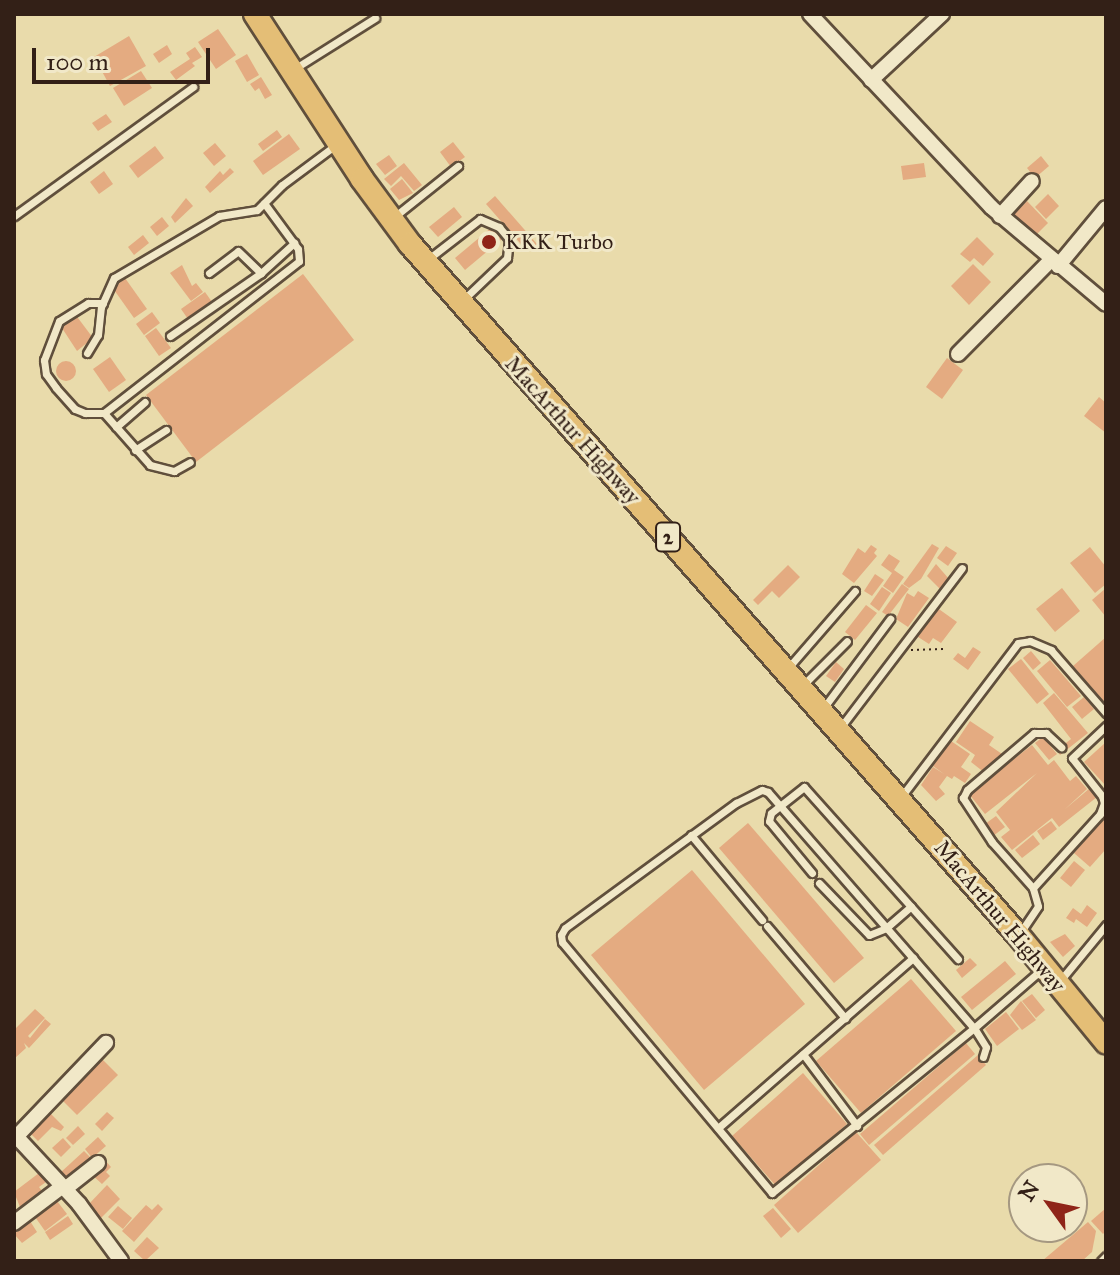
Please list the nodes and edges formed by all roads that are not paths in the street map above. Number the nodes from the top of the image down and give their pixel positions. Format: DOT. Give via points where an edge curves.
graph roads {
  1 [pos="255,14"];
  2 [pos="810,14"];
  3 [pos="942,14"];
  4 [pos="375,18"];
  5 [pos="292,70"];
  6 [pos="871,80"];
  7 [pos="193,87"];
  8 [pos="339,142"];
  9 [pos="458,166"];
  10 [pos="1032,181"];
  11 [pos="264,203"];
  12 [pos="1106,208"];
  13 [pos="14,216"];
  14 [pos="1000,216"];
  15 [pos="392,219"];
  16 [pos="294,243"];
  17 [pos="425,261"];
  18 [pos="1054,263"];
  19 [pos="209,273"];
  20 [pos="261,273"];
  21 [pos="103,303"];
  22 [pos="460,303"];
  23 [pos="1106,304"];
  24 [pos="170,336"];
  25 [pos="87,353"];
  26 [pos="958,354"];
  27 [pos="145,402"];
  28 [pos="104,413"];
  29 [pos="116,427"];
  30 [pos="166,430"];
  31 [pos="135,450"];
  32 [pos="190,462"];
  33 [pos="962,568"];
  34 [pos="855,591"];
  35 [pos="890,619"];
  36 [pos="847,641"];
  37 [pos="794,678"];
  38 [pos="822,710"];
  39 [pos="1106,713"];
  40 [pos="1106,726"];
  41 [pos="839,730"];
  42 [pos="1072,758"];
  43 [pos="899,799"];
  44 [pos="780,805"];
  45 [pos="691,835"];
  46 [pos="812,873"];
  47 [pos="819,883"];
  48 [pos="1033,888"];
  49 [pos="911,906"];
  50 [pos="1106,925"];
  51 [pos="886,928"];
  52 [pos="1018,935"];
  53 [pos="913,958"];
  54 [pos="958,959"];
  55 [pos="1050,975"];
  56 [pos="845,1018"];
  57 [pos="974,1028"];
  58 [pos="1106,1042"];
  59 [pos="106,1043"];
  60 [pos="803,1054"];
  61 [pos="983,1057"];
  62 [pos="857,1126"];
  63 [pos="718,1128"];
  64 [pos="16,1135"];
  65 [pos="98,1163"];
  66 [pos="64,1188"];
  67 [pos="14,1223"];
  68 [pos="1106,1256"];
  69 [pos="121,1261"];
  70 [pos="1101,1261"];
  1 -- 5 [label="highway, MacArthur Highway / 2"];
  2 -- 6 [label="street"];
  3 -- 6 [label="street"];
  4 -- 5 [label="lane"];
  5 -- 8 [label="highway, MacArthur Highway / 2"];
  6 -- 14 [label="street"];
  7 -- 13 [label="lane"];
  8 -- 11 [label="lane"];
  8 -- 15 [label="highway, MacArthur Highway / 2"];
  9 -- 15 [label="lane"];
  10 -- 14 [label="street"];
  11 -- 16 [label="lane"];
  11 -- 21 [label="lane" via="250,213 219,216 126,271 110,285"];
  12 -- 18 [label="street"];
  14 -- 18 [label="street"];
  15 -- 17 [label="highway, MacArthur Highway / 2"];
  16 -- 20 [label="lane"];
  16 -- 28 [label="lane" via="301,256 290,270"];
  17 -- 22 [label="highway, MacArthur Highway / 2"];
  17 -- 22 [label="lane" via="480,219 499,227 509,239 507,258"];
  18 -- 23 [label="street"];
  18 -- 26 [label="street"];
  19 -- 20 [label="lane" via="238,251"];
  20 -- 24 [label="lane"];
  21 -- 25 [label="lane" via="98,335"];
  21 -- 28 [label="lane" via="88,303 59,321 44,360 46,374 75,409"];
  22 -- 37 [label="highway, MacArthur Highway / 2"];
  27 -- 29 [label="lane"];
  28 -- 29 [label="lane"];
  29 -- 31 [label="lane"];
  30 -- 31 [label="lane"];
  31 -- 32 [label="lane" via="165,471"];
  33 -- 41 [label="lane"];
  34 -- 37 [label="lane"];
  35 -- 38 [label="lane"];
  36 -- 37 [label="lane"];
  37 -- 38 [label="highway, MacArthur Highway / 2"];
  38 -- 41 [label="highway, MacArthur Highway / 2"];
  39 -- 43 [label="lane" via="1051,650 1030,641 1018,643"];
  40 -- 42 [label="lane"];
  41 -- 43 [label="highway, MacArthur Highway / 2"];
  42 -- 48 [label="lane" via="1104,803"];
  42 -- 48 [label="lane" via="1046,733 1034,733 963,798 992,842"];
  43 -- 52 [label="highway, MacArthur Highway / 2"];
  44 -- 45 [label="lane" via="765,791 753,792"];
  44 -- 46 [label="lane" via="769,821"];
  44 -- 49 [label="lane" via="800,788 810,789"];
  44 -- 51 [label="lane"];
  45 -- 56 [label="lane"];
  45 -- 63 [label="lane" via="565,928 562,942"];
  47 -- 51 [label="lane" via="862,931 874,935"];
  48 -- 52 [label="lane" via="1038,906"];
  49 -- 51 [label="lane"];
  49 -- 54 [label="lane"];
  50 -- 55 [label="lane"];
  51 -- 53 [label="lane"];
  52 -- 55 [label="highway, MacArthur Highway / 2"];
  53 -- 56 [label="lane"];
  53 -- 57 [label="lane"];
  55 -- 57 [label="lane"];
  55 -- 58 [label="highway, MacArthur Highway / 2"];
  56 -- 60 [label="lane"];
  57 -- 61 [label="lane" via="986,1047"];
  57 -- 62 [label="lane"];
  59 -- 64 [label="street"];
  60 -- 62 [label="lane"];
  60 -- 63 [label="lane"];
  62 -- 63 [label="lane" via="772,1193"];
  64 -- 66 [label="street"];
  65 -- 66 [label="street"];
  66 -- 67 [label="street"];
  66 -- 69 [label="street"];
  68 -- 70 [label="lane"];
}
